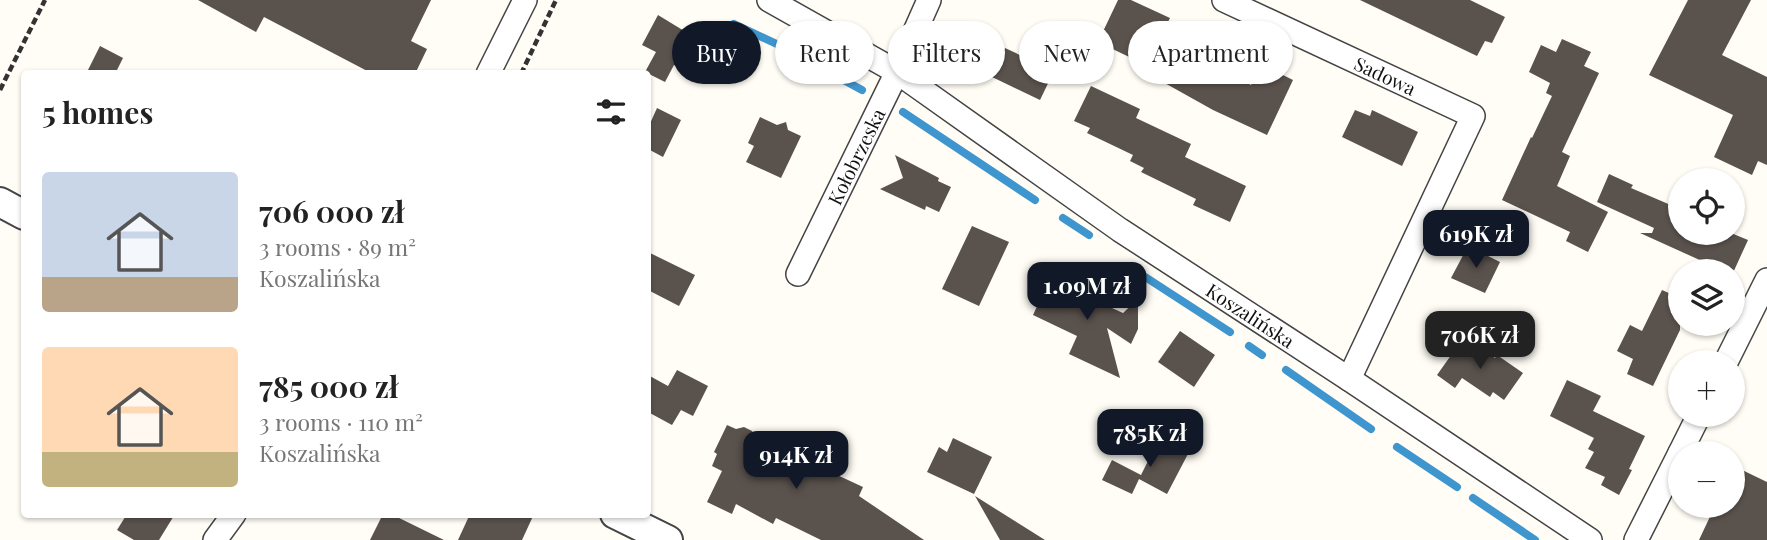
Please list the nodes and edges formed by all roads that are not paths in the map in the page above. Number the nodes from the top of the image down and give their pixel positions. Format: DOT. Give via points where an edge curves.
graph roads {
  1 [pos="525,0"];
  2 [pos="768,0"];
  3 [pos="929,0"];
  4 [pos="1224,0"];
  5 [pos="920,21"];
  6 [pos="888,67"];
  7 [pos="490,70"];
  8 [pos="891,84"];
  9 [pos="914,84"];
  10 [pos="0,202"];
  11 [pos="21,213"];
  12 [pos="798,274"];
  13 [pos="1767,280"];
  14 [pos="1732,350"];
  15 [pos="1349,379"];
  16 [pos="1668,477"];
  17 [pos="231,518"];
  18 [pos="623,518"];
  19 [pos="215,540"];
  20 [pos="668,540"];
  21 [pos="1590,540"];
  22 [pos="1636,540"];
  1 -- 7 [label="street"];
  2 -- 6 [label="street, Koszalińska"];
  3 -- 5 [label="street, Kołobrzeska"];
  4 -- 15 [label="street, Sadowa" via="1473,116"];
  8 -- 12 [label="street, Kołobrzeska"];
  9 -- 15 [label="street, Koszalińska" via="1120,230"];
  10 -- 11 [label="street"];
  13 -- 14 [label="street"];
  15 -- 21 [label="street, Koszalińska"];
  16 -- 22 [label="street"];
  17 -- 19 [label="street"];
  18 -- 20 [label="street"];
}
